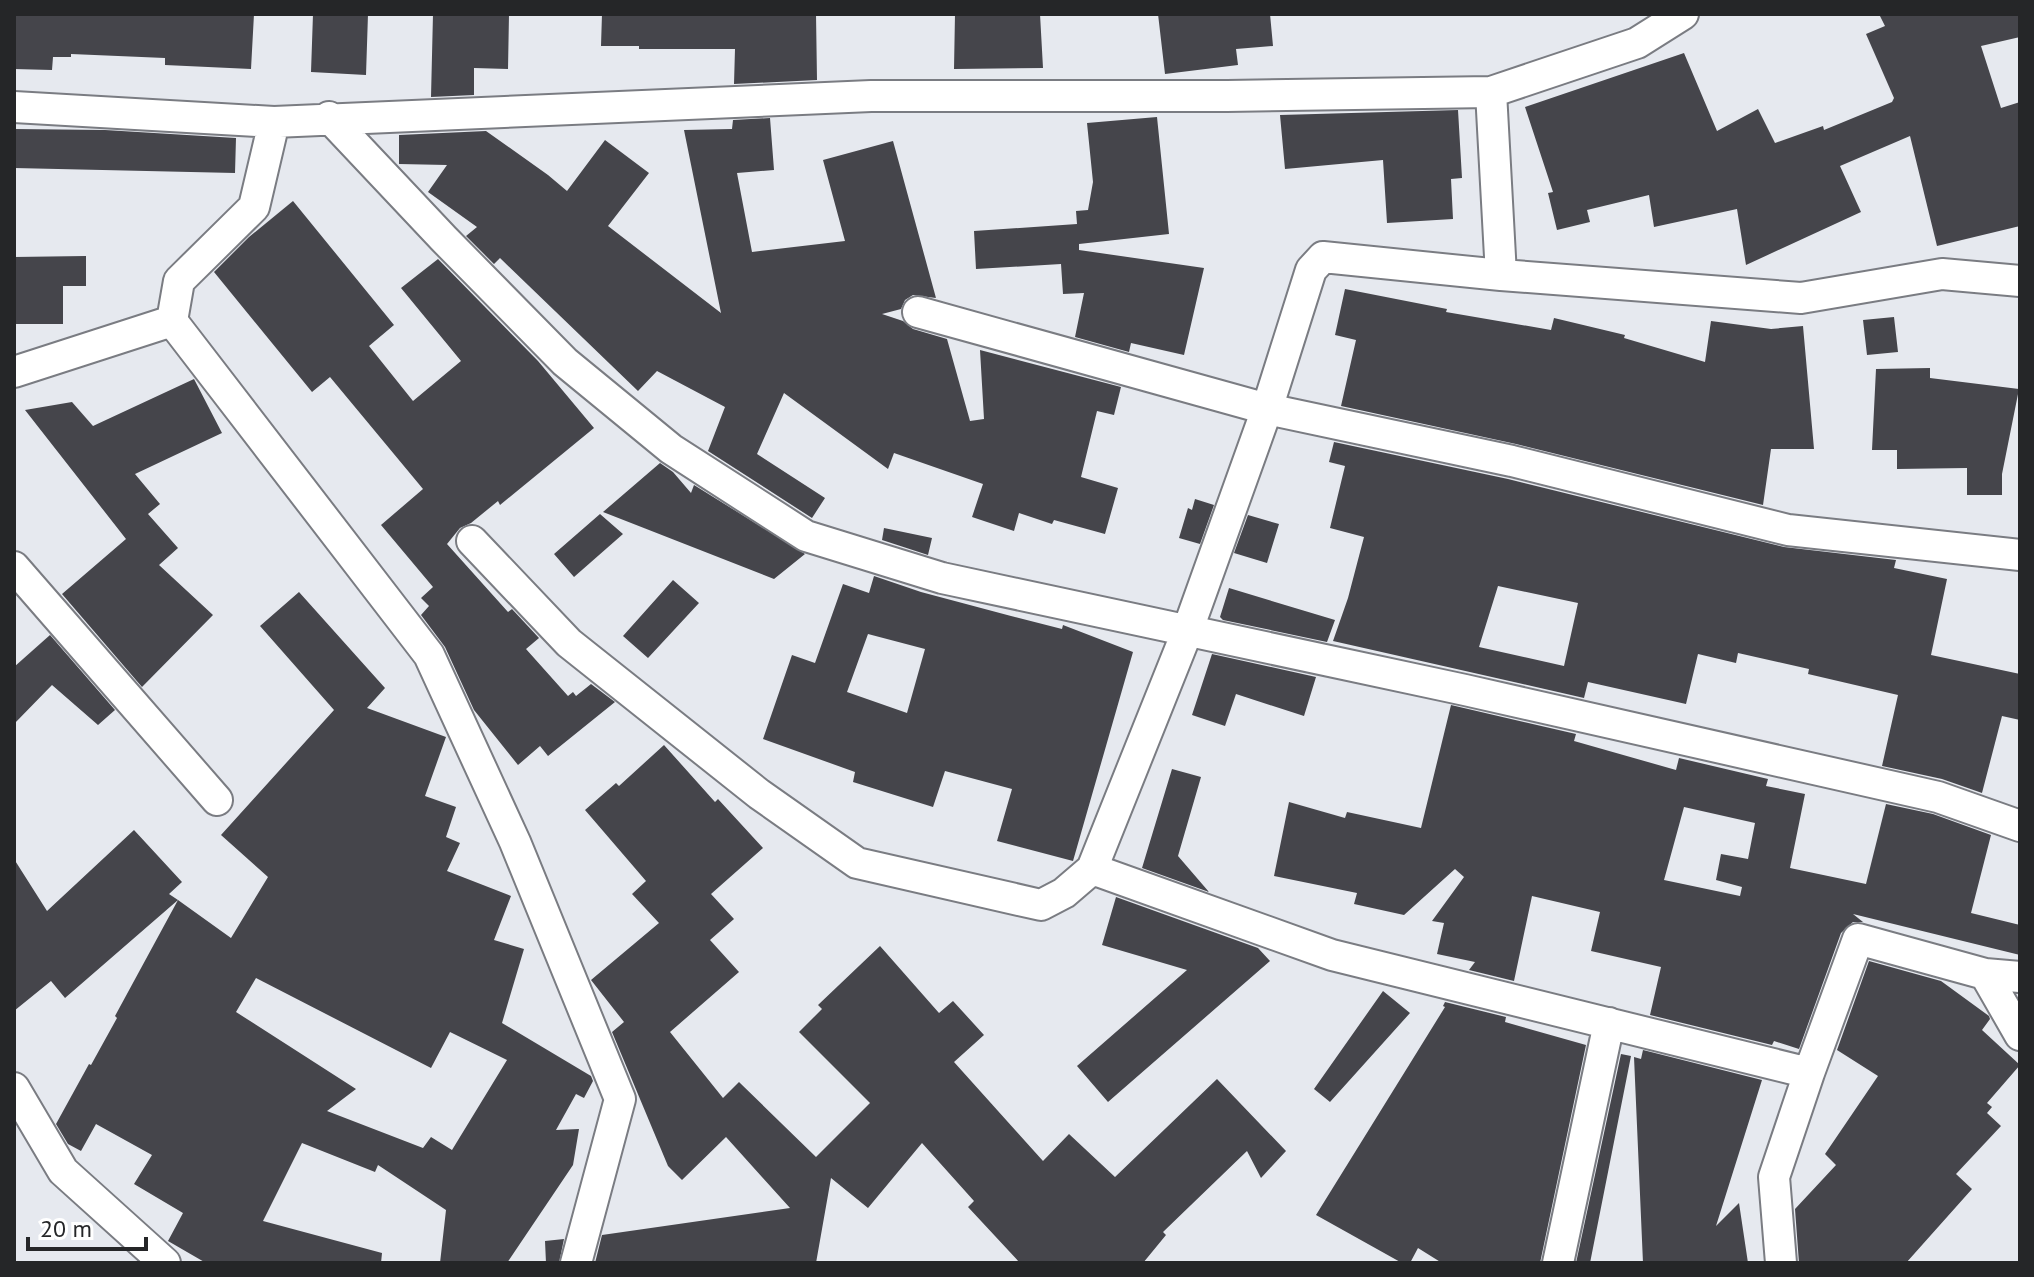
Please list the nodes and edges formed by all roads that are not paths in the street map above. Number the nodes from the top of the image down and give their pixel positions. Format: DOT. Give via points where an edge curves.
graph roads {
  1 [pos="1683,14"];
  2 [pos="1491,92"];
  3 [pos="14,107"];
  4 [pos="329,117"];
  5 [pos="274,122"];
  6 [pos="1501,275"];
  7 [pos="2020,281"];
  8 [pos="918,312"];
  9 [pos="172,321"];
  10 [pos="14,372"];
  11 [pos="1267,409"];
  12 [pos="472,541"];
  13 [pos="2020,555"];
  14 [pos="14,567"];
  15 [pos="1187,632"];
  16 [pos="217,800"];
  17 [pos="2020,826"];
  18 [pos="1092,869"];
  19 [pos="1985,974"];
  20 [pos="2020,977"];
  21 [pos="1609,1023"];
  22 [pos="2020,1035"];
  23 [pos="1809,1073"];
  24 [pos="14,1088"];
  25 [pos="165,1263"];
  26 [pos="576,1263"];
  27 [pos="1558,1263"];
  28 [pos="1781,1263"];
  1 -- 2 [label="street" via="1637,43"];
  2 -- 4 [label="street" via="871,96"];
  2 -- 6 [label="street"];
  3 -- 5 [label="street"];
  4 -- 5 [label="street"];
  4 -- 15 [label="street" via="565,362 671,449 806,536 942,578"];
  5 -- 9 [label="street" via="254,207 179,281"];
  6 -- 7 [label="street" via="1801,298 1942,274"];
  6 -- 11 [label="street" via="1323,257 1311,270"];
  8 -- 11 [label="street"];
  9 -- 10 [label="street"];
  9 -- 26 [label="street" via="429,655 515,842 620,1099"];
  11 -- 13 [label="street" via="1512,461 1788,530"];
  11 -- 15 [label="street"];
  12 -- 18 [label="street" via="569,643 759,794 857,863 1041,905"];
  14 -- 16 [label="street"];
  15 -- 17 [label="street" via="1923,793"];
  15 -- 18 [label="street"];
  18 -- 21 [label="street" via="1332,955"];
  19 -- 20 [label="street"];
  19 -- 22 [label="street"];
  19 -- 23 [label="street" via="1858,939"];
  21 -- 23 [label="street"];
  21 -- 27 [label="street"];
  23 -- 28 [label="street" via="1774,1177"];
  24 -- 25 [label="street" via="63,1171"];
}
